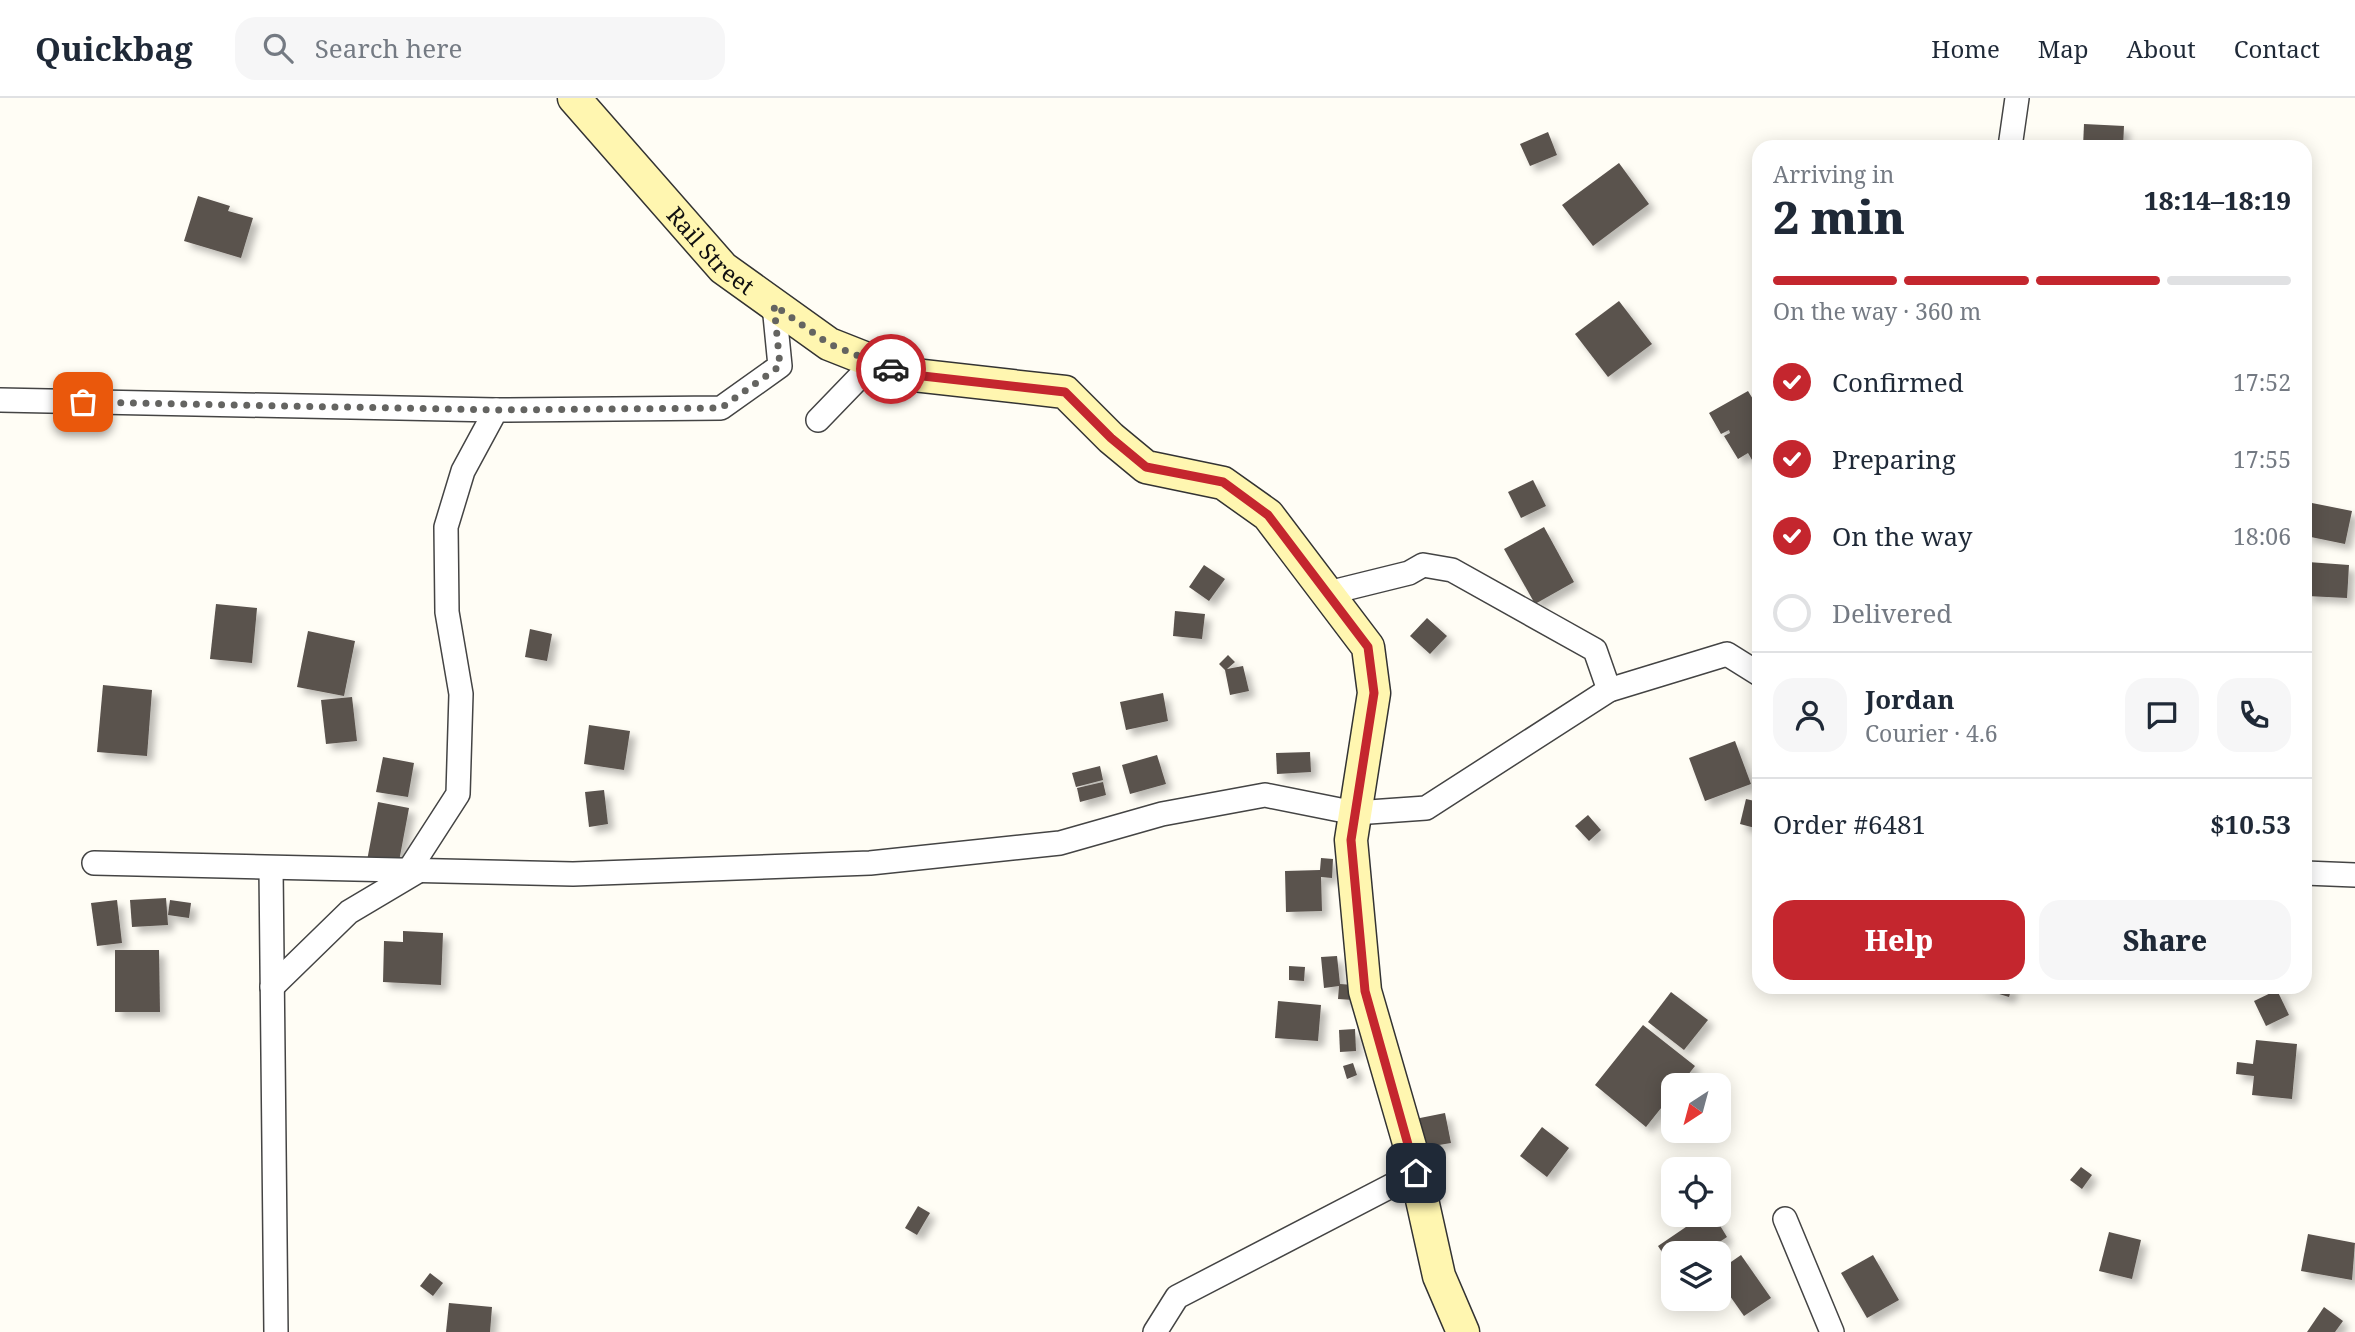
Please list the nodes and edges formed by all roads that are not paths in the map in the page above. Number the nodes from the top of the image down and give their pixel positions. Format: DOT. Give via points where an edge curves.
graph roads {
  1 [pos="574,98"];
  2 [pos="2017,98"];
  3 [pos="2011,140"];
  4 [pos="774,305"];
  5 [pos="874,362"];
  6 [pos="0,400"];
  7 [pos="496,410"];
  8 [pos="818,420"];
  9 [pos="1328,593"];
  10 [pos="1752,670"];
  11 [pos="1609,690"];
  12 [pos="1355,813"];
  13 [pos="94,863"];
  14 [pos="271,868"];
  15 [pos="413,871"];
  16 [pos="2312,873"];
  17 [pos="2355,875"];
  18 [pos="272,987"];
  19 [pos="1416,1173"];
  20 [pos="1785,1219"];
  21 [pos="276,1332"];
  22 [pos="1155,1332"];
  23 [pos="1462,1332"];
  24 [pos="1832,1332"];
  1 -- 4 [label="street, Rail Street" via="723,268"];
  2 -- 3 [label="street"];
  4 -- 5 [label="street, Rail Street" via="829,344"];
  4 -- 7 [label="street" via="780,366 721,408"];
  5 -- 8 [label="street"];
  5 -- 9 [label="street, Rail Street" via="905,374 1065,392 1146,467 1223,482 1268,515"];
  6 -- 7 [label="street"];
  7 -- 15 [label="street" via="463,471 446,527 447,612 461,694 458,794"];
  9 -- 11 [label="street" via="1409,573 1423,565 1452,570 1595,650"];
  9 -- 12 [label="street, Rail Street" via="1368,647 1374,693"];
  10 -- 11 [label="street" via="1727,654"];
  11 -- 12 [label="street" via="1426,808"];
  12 -- 15 [label="street" via="1265,795 1163,814 1060,843 870,863 573,874"];
  12 -- 19 [label="street, Rail Street" via="1351,840 1365,991"];
  13 -- 14 [label="street"];
  14 -- 15 [label="street"];
  14 -- 18 [label="street"];
  15 -- 18 [label="street" via="349,912"];
  16 -- 17 [label="street"];
  18 -- 21 [label="street"];
  19 -- 22 [label="street" via="1177,1297"];
  19 -- 23 [label="street, Rail Street" via="1439,1276"];
  20 -- 24 [label="street"];
}
